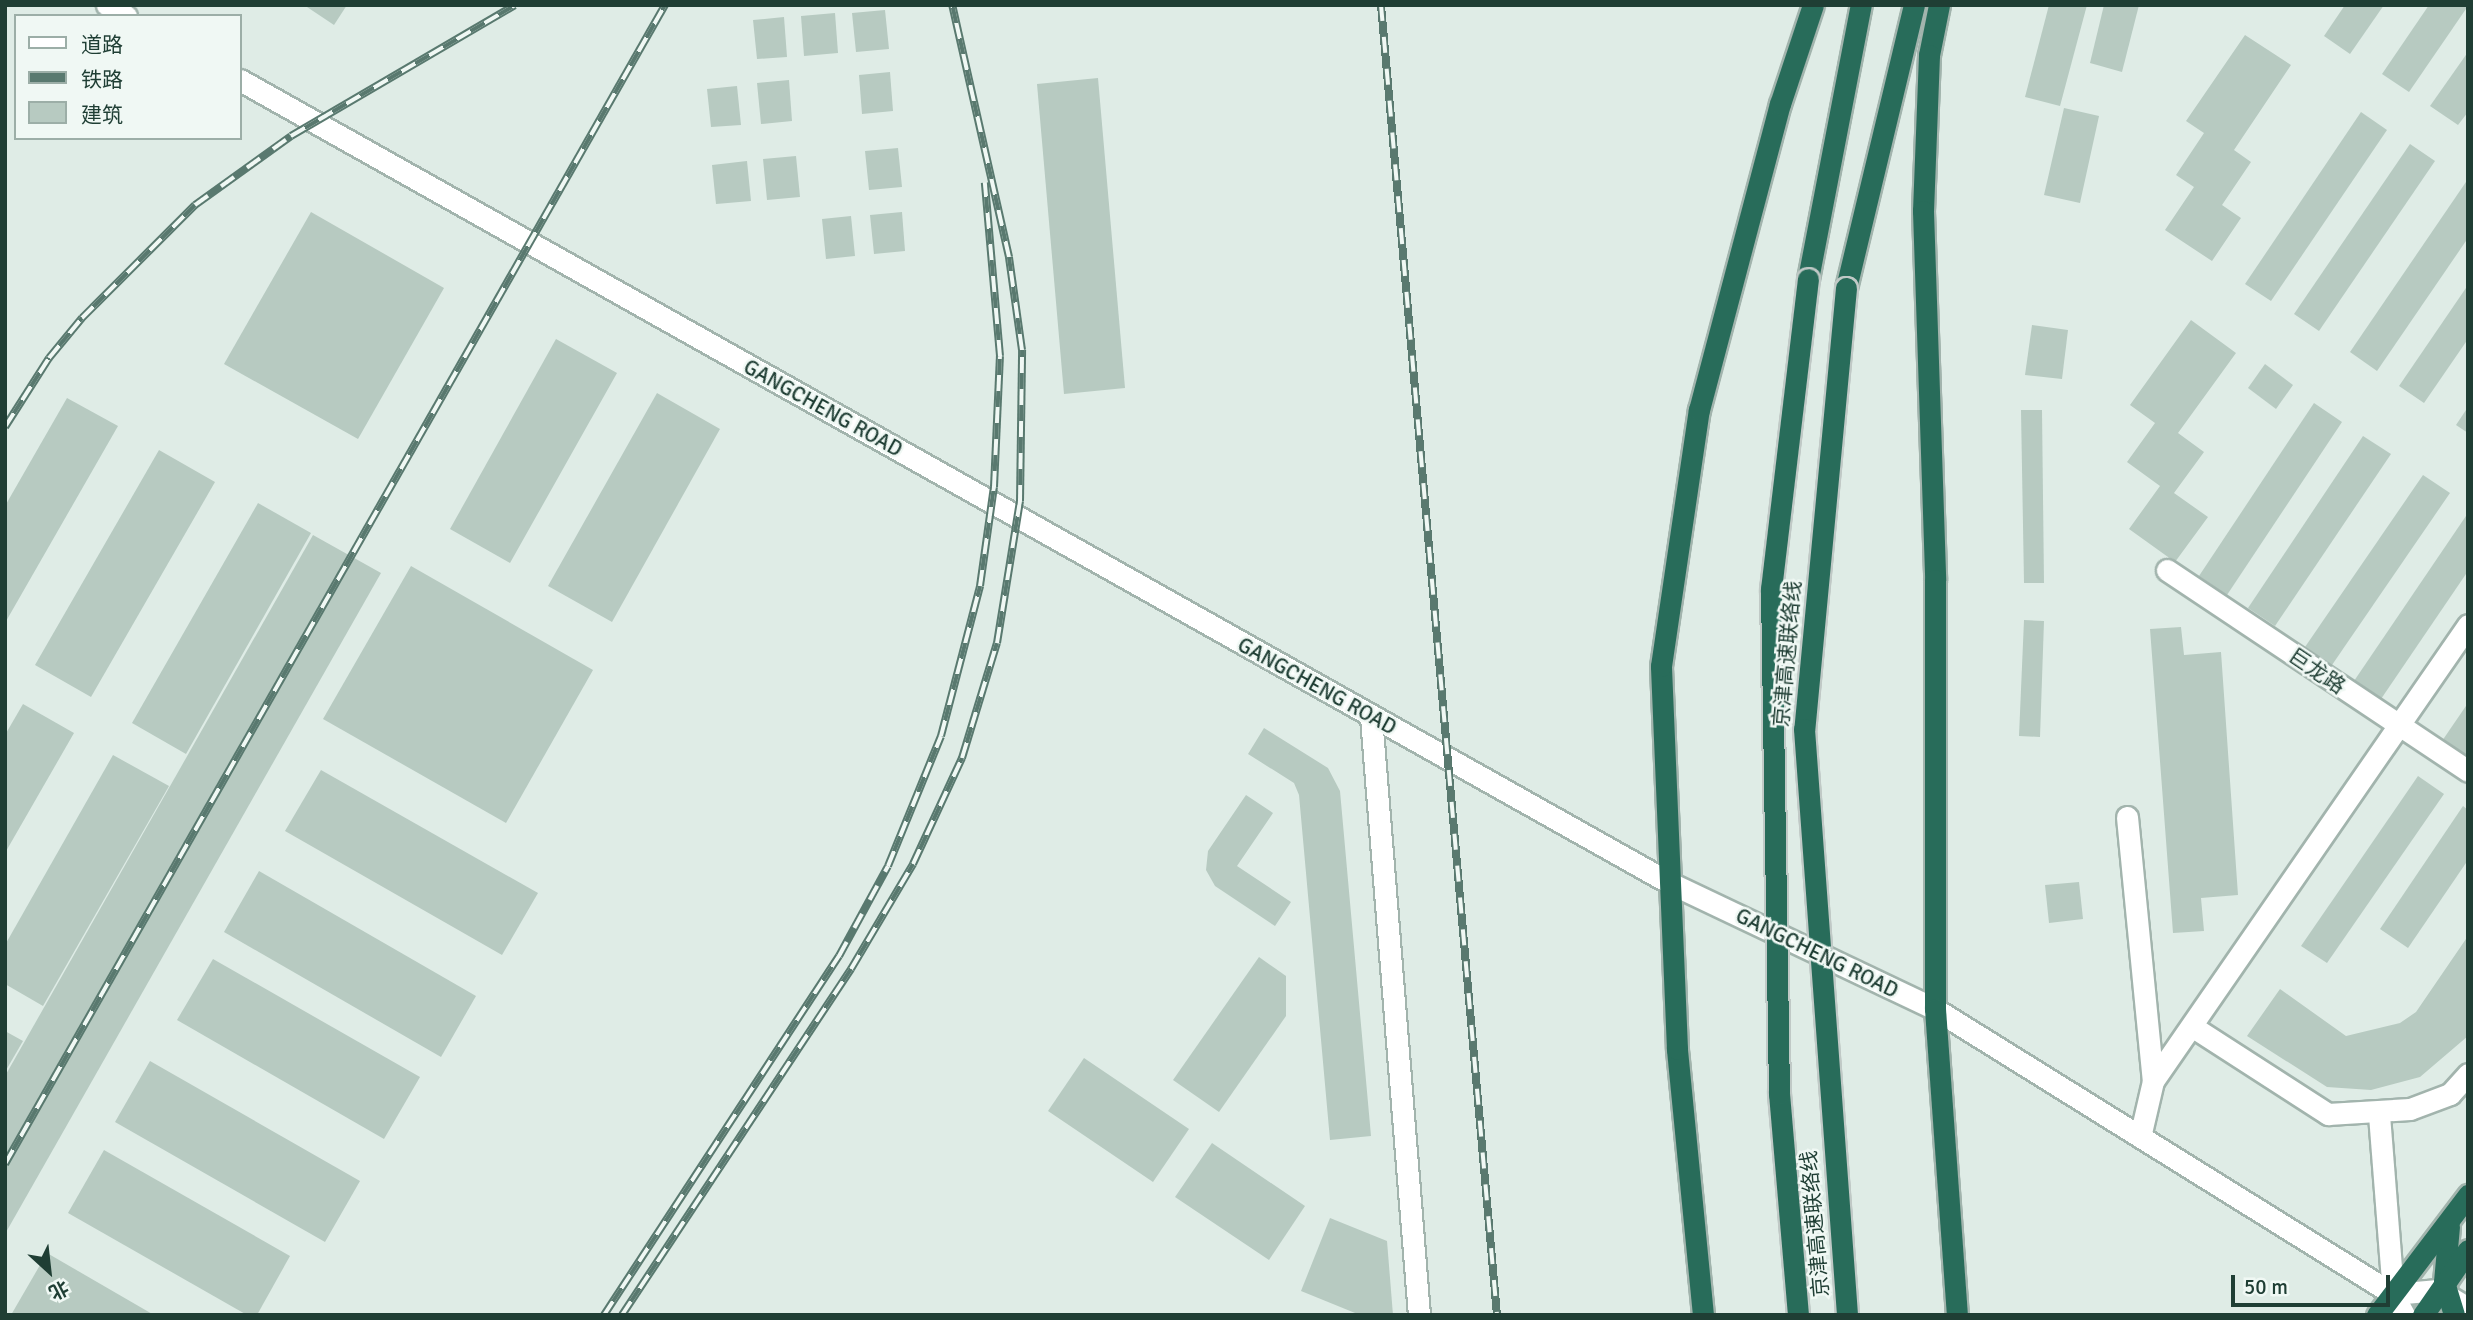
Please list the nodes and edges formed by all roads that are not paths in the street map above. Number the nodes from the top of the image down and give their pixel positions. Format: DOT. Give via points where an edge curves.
graph roads {
  1 [pos="107,5"];
  2 [pos="1813,5"];
  3 [pos="1861,5"];
  4 [pos="1914,5"];
  5 [pos="1939,5"];
  6 [pos="123,14"];
  7 [pos="242,81"];
  8 [pos="2167,570"];
  9 [pos="2468,625"];
  10 [pos="1371,717"];
  11 [pos="2400,726"];
  12 [pos="2468,771"];
  13 [pos="2127,817"];
  14 [pos="1670,883"];
  15 [pos="1935,1009"];
  16 [pos="2193,1027"];
  17 [pos="2468,1074"];
  18 [pos="2153,1082"];
  19 [pos="2379,1115"];
  20 [pos="2140,1137"];
  21 [pos="2468,1195"];
  22 [pos="2449,1224"];
  23 [pos="2468,1250"];
  24 [pos="2393,1294"];
  25 [pos="2446,1296"];
  26 [pos="2468,1308"];
  27 [pos="1419,1315"];
  28 [pos="1703,1315"];
  29 [pos="1798,1315"];
  30 [pos="1847,1315"];
  31 [pos="1957,1315"];
  32 [pos="2377,1315"];
  33 [pos="2404,1315"];
  34 [pos="2423,1315"];
  1 -- 6 [label="street"];
  2 -- 14 [label="highway" via="1780,104 1699,411 1661,666"];
  3 -- 29 [label="highway, 京津高速联络线, bridge" via="1808,279 1771,589 1779,1094"];
  4 -- 30 [label="highway, 京津高速联络线, bridge" via="1846,288 1804,729"];
  5 -- 15 [label="highway" via="1928,55 1923,211 1934,540"];
  7 -- 10 [label="street, GANGCHENG ROAD"];
  8 -- 11 [label="street, 巨龙路"];
  9 -- 11 [label="street"];
  10 -- 14 [label="street, GANGCHENG ROAD"];
  10 -- 27 [label="street"];
  11 -- 12 [label="street, 巨龙路"];
  11 -- 16 [label="street"];
  13 -- 18 [label="street"];
  14 -- 15 [label="street, GANGCHENG ROAD"];
  14 -- 28 [label="highway" via="1677,1049"];
  15 -- 20 [label="street, GANGCHENG ROAD"];
  15 -- 31 [label="highway"];
  16 -- 18 [label="street"];
  16 -- 19 [label="street" via="2328,1114"];
  17 -- 19 [label="street" via="2450,1094"];
  18 -- 20 [label="street"];
  19 -- 24 [label="street"];
  20 -- 24 [label="street, GANGCHENG ROAD"];
  21 -- 22 [label="highway"];
  22 -- 24 [label="highway"];
  22 -- 25 [label="highway"];
  23 -- 25 [label="highway"];
  24 -- 25 [label="street"];
  24 -- 32 [label="highway"];
  24 -- 33 [label="street"];
  25 -- 26 [label="street"];
  25 -- 34 [label="highway"];
}
